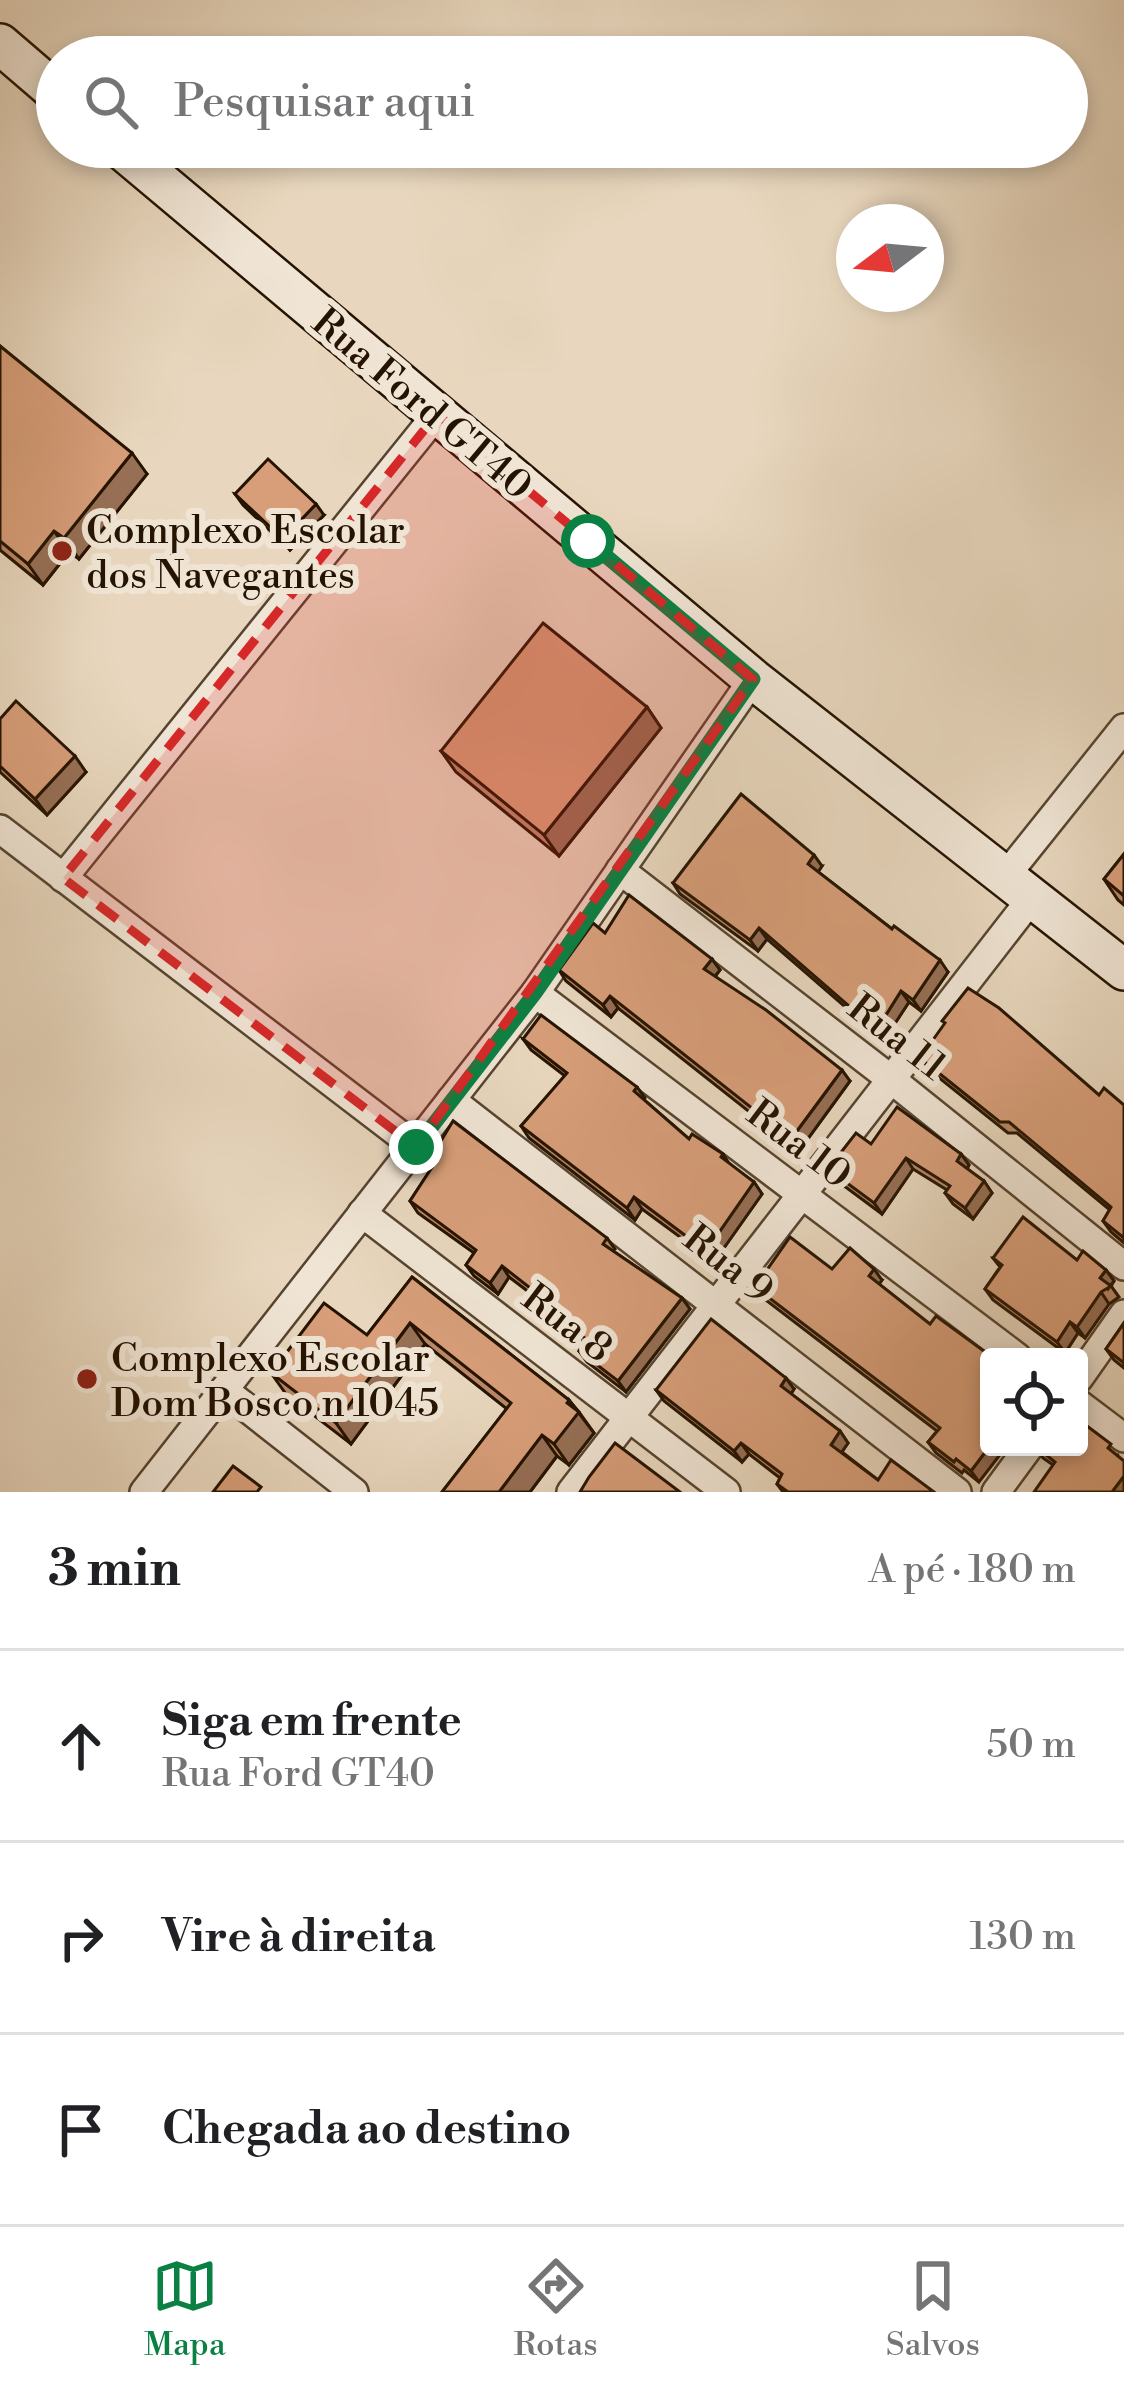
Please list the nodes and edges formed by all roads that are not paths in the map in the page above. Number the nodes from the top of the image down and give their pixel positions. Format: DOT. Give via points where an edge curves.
graph roads {
  1 [pos="0,44"];
  2 [pos="36,75"];
  3 [pos="144,168"];
  4 [pos="437,414"];
  5 [pos="753,679"];
  6 [pos="1124,728"];
  7 [pos="0,829"];
  8 [pos="620,870"];
  9 [pos="63,878"];
  10 [pos="1018,888"];
  11 [pos="1124,970"];
  12 [pos="535,993"];
  13 [pos="892,1080"];
  14 [pos="451,1100"];
  15 [pos="416,1147"];
  16 [pos="801,1193"];
  17 [pos="362,1214"];
  18 [pos="1124,1266"];
  19 [pos="717,1303"];
  20 [pos="1124,1314"];
  21 [pos="1005,1348"];
  22 [pos="1088,1365"];
  23 [pos="224,1390"];
  24 [pos="1088,1411"];
  25 [pos="628,1417"];
  26 [pos="1124,1438"];
  27 [pos="1022,1456"];
  28 [pos="144,1492"];
  29 [pos="353,1492"];
  30 [pos="571,1492"];
  31 [pos="726,1492"];
  32 [pos="957,1492"];
  33 [pos="996,1492"];
  1 -- 2 [label="street"];
  3 -- 4 [label="street, Rua Ford GT40"];
  4 -- 5 [label="street, Rua Ford GT40"];
  4 -- 9 [label="street"];
  5 -- 8 [label="street"];
  5 -- 10 [label="street, Rua Ford GT40"];
  6 -- 10 [label="street"];
  7 -- 9 [label="street"];
  8 -- 12 [label="street"];
  8 -- 13 [label="street, Rua 11"];
  9 -- 15 [label="street"];
  10 -- 11 [label="street, Rua Ford GT40"];
  10 -- 13 [label="street"];
  12 -- 14 [label="street"];
  12 -- 16 [label="street, Rua 10"];
  13 -- 16 [label="street"];
  13 -- 18 [label="street, Rua 11"];
  14 -- 15 [label="street"];
  14 -- 19 [label="street, Rua 9"];
  15 -- 17 [label="street"];
  16 -- 19 [label="street"];
  16 -- 21 [label="street, Rua 10"];
  17 -- 23 [label="street"];
  17 -- 25 [label="street, Rua 8"];
  19 -- 25 [label="street"];
  19 -- 32 [label="street, Rua 9"];
  20 -- 22 [label="street"];
  23 -- 28 [label="street"];
  23 -- 29 [label="street"];
  24 -- 26 [label="street"];
  25 -- 30 [label="street"];
  25 -- 31 [label="street, Rua 8"];
  27 -- 33 [label="street"];
}
